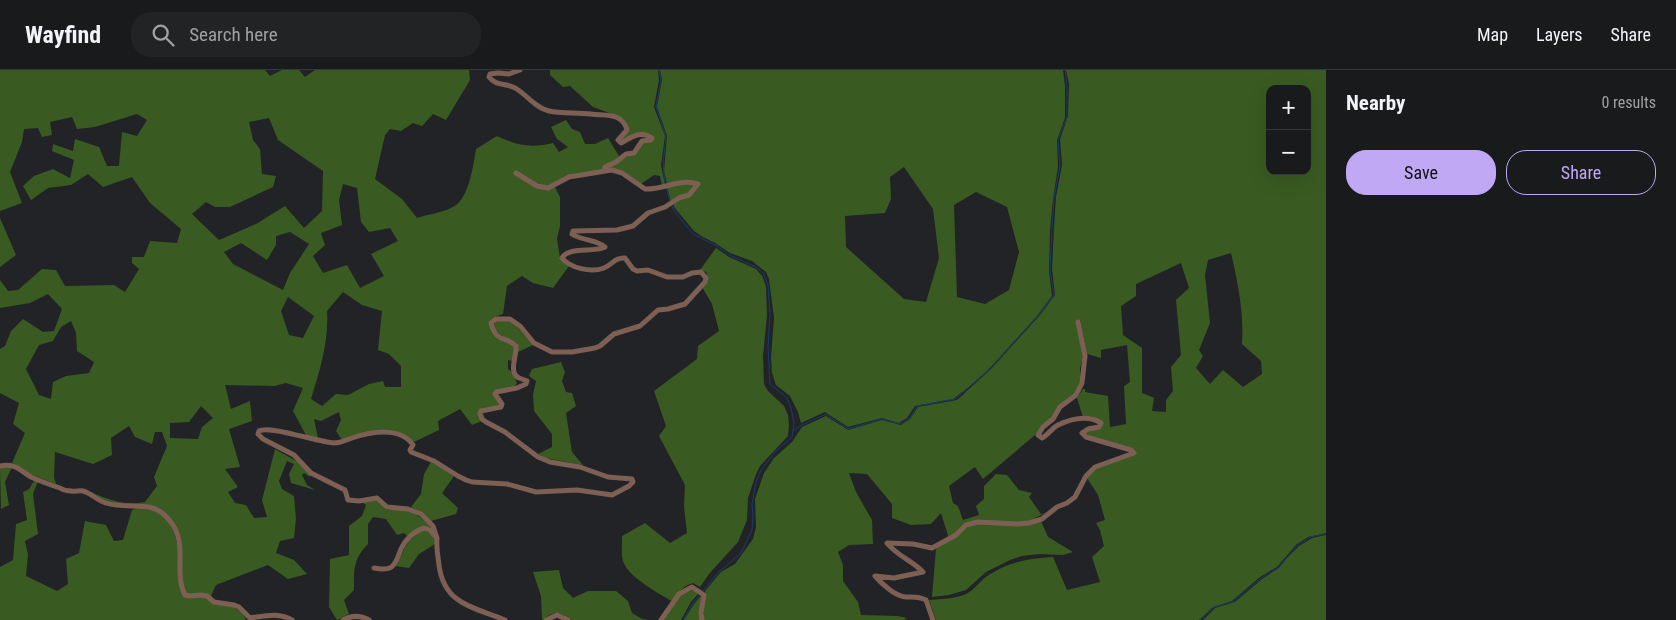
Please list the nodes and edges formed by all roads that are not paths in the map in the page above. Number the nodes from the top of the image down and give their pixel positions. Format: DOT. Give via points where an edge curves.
graph roads {
  1 [pos="520,70"];
  2 [pos="604,171"];
  3 [pos="516,172"];
  4 [pos="1078,322"];
  5 [pos="0,466"];
  6 [pos="437,538"];
  7 [pos="374,568"];
  8 [pos="292,620"];
  9 [pos="343,620"];
  10 [pos="369,620"];
  11 [pos="505,620"];
  12 [pos="546,620"];
  13 [pos="568,620"];
  14 [pos="661,620"];
  15 [pos="702,620"];
  16 [pos="934,620"];
  1 -- 2 [label="street" via="509,74 494,73 489,77 496,83 515,87 529,100 550,111 607,114 618,118 627,127 618,140 621,143 639,134 652,138 642,141 634,153 623,156 605,167"];
  2 -- 3 [label="street" via="569,177 548,188 537,186"];
  2 -- 6 [label="street" via="622,173 644,189 698,184 689,195 648,213 633,226 616,230 572,231 576,237 605,247 564,254 563,260 576,267 601,269 622,257 636,271 648,270 677,278 701,272 705,282 685,304 658,310 640,326 614,334 595,348 552,352 534,342 510,319 492,321 491,327 499,338 516,346 514,372 528,381 517,388 496,392 501,407 480,413 486,422 538,457 608,477 632,478 629,486 612,495 577,490 536,492 507,484 472,482 411,452 411,441 396,434 378,432 335,443 280,431 259,431 263,439 294,455 311,473 345,490 348,500 377,498 387,507 415,510 428,520"];
  4 -- 16 [label="street" via="1085,356 1082,383 1076,395 1060,407 1038,435 1042,438 1056,426 1084,418 1096,420 1101,423 1099,427 1082,434 1134,453 1095,467 1075,497 1042,519 1018,524 978,522 932,548 888,542 893,550 923,572 888,578 875,576 881,584 903,597 926,600"];
  5 -- 8 [label="street" via="12,466 31,477 72,492 83,491 107,504 159,510 172,522 180,543 180,580 185,594 234,604 250,618 274,615"];
  6 -- 7 [label="street" via="430,530 418,530 406,541 397,563 382,570"];
  6 -- 11 [label="street" via="440,576 450,594 464,604"];
  9 -- 10 [label="street" via="360,616"];
  12 -- 13 [label="street" via="557,615"];
  14 -- 15 [label="street" via="679,594 692,587 704,595"];
}
